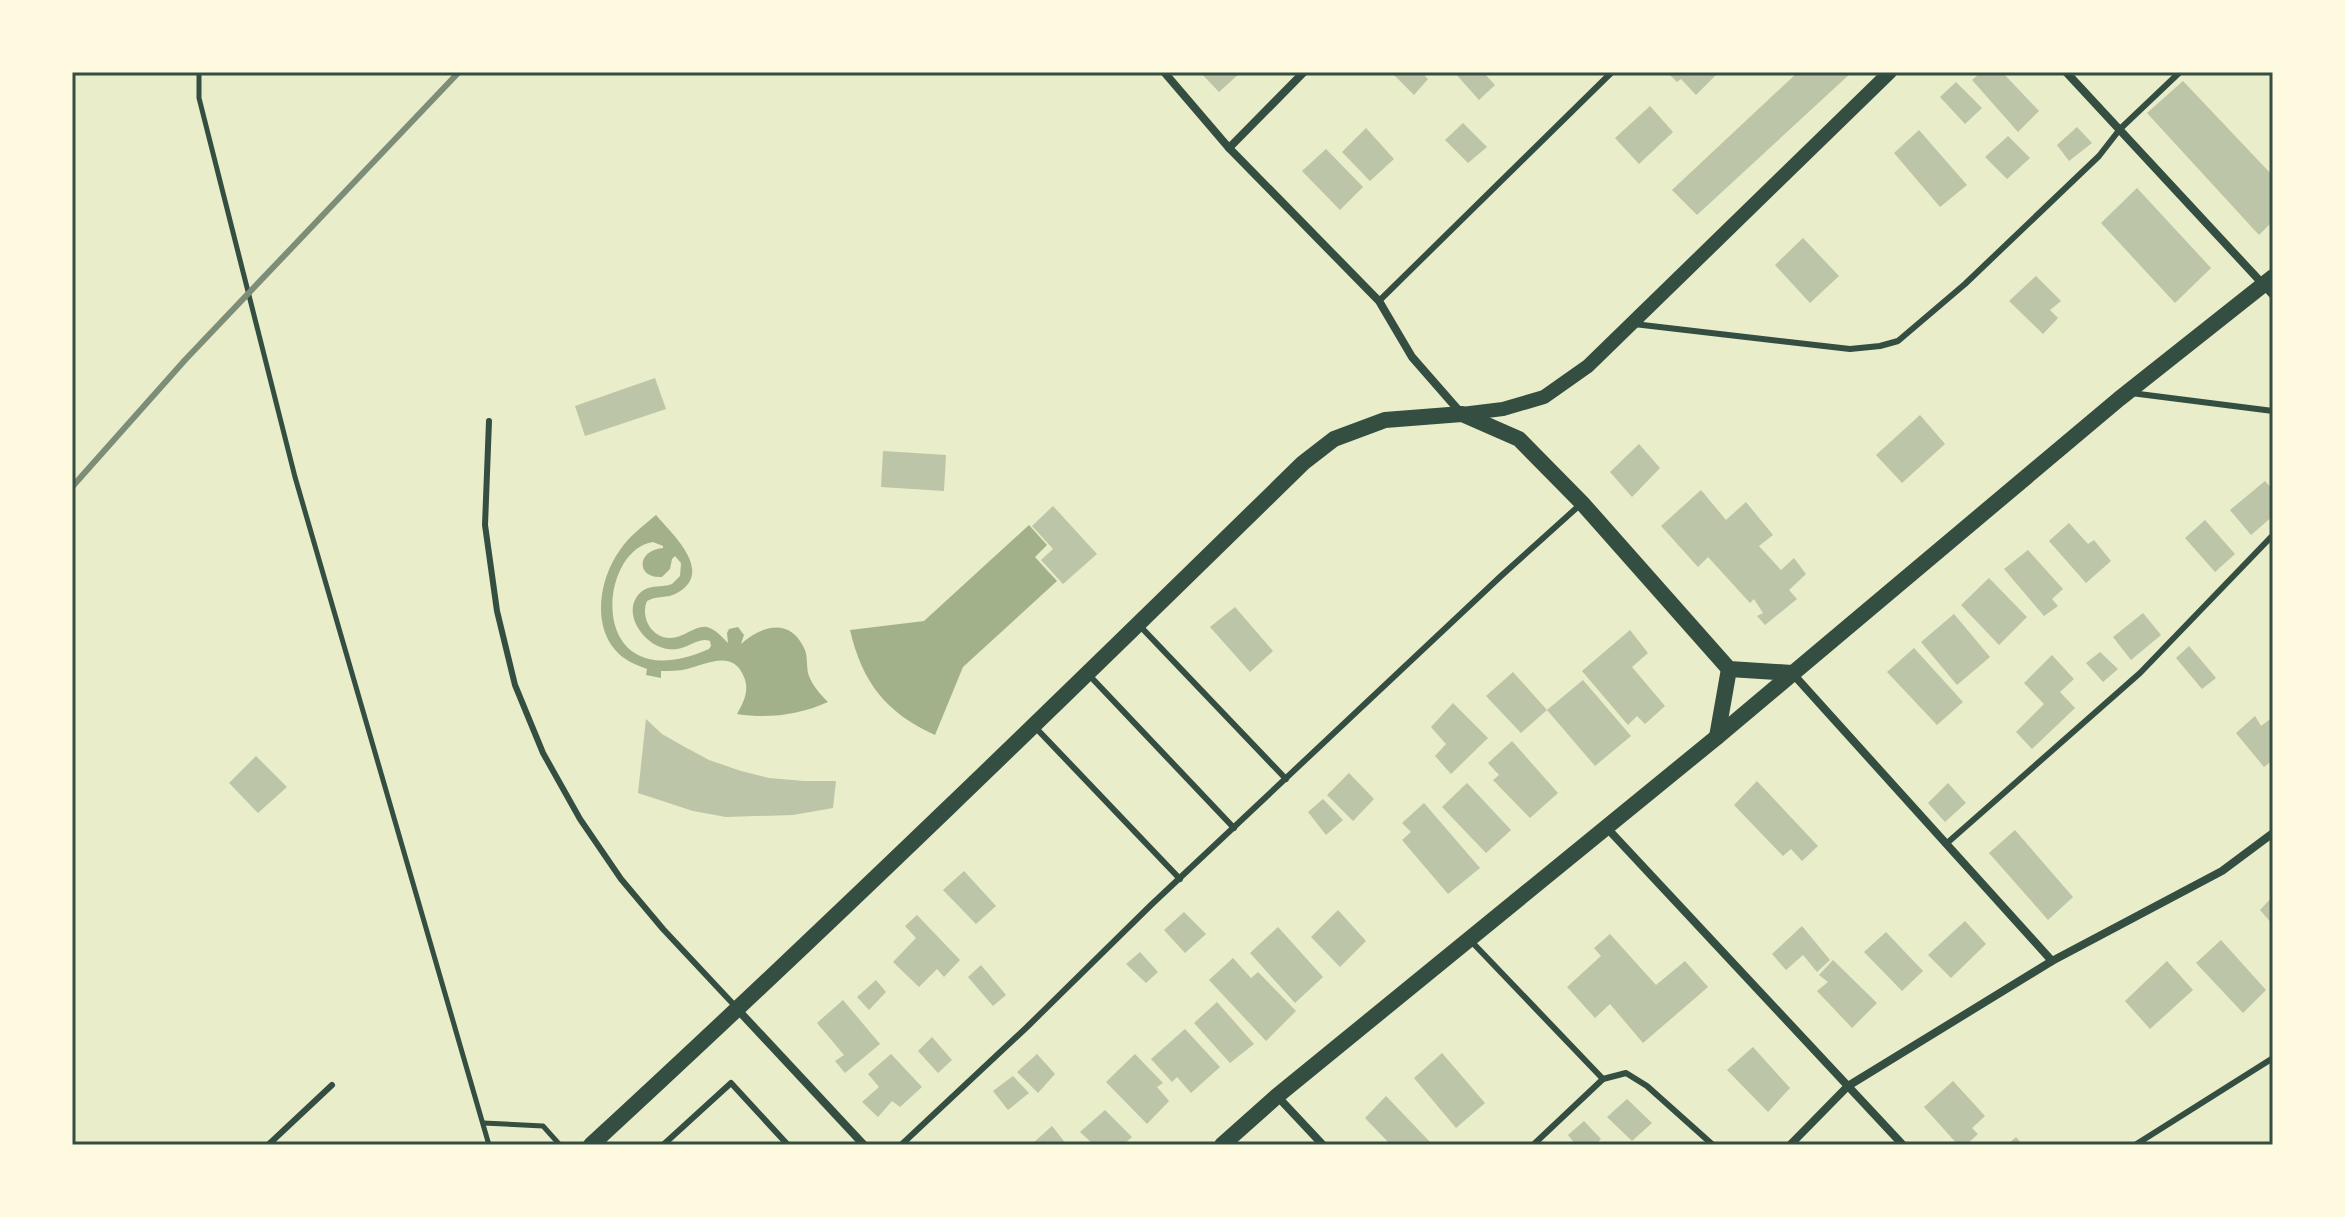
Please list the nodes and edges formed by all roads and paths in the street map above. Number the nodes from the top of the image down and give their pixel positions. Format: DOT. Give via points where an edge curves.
graph roads {
  1 [pos="199,72"];
  2 [pos="1164,72"];
  3 [pos="1304,72"];
  4 [pos="1612,72"];
  5 [pos="1890,72"];
  6 [pos="2066,72"];
  7 [pos="2180,72"];
  8 [pos="2120,129"];
  9 [pos="1229,148"];
  10 [pos="2270,286"];
  11 [pos="1379,301"];
  12 [pos="1631,324"];
  13 [pos="2128,392"];
  14 [pos="2273,411"];
  15 [pos="1462,414"];
  16 [pos="489,421"];
  17 [pos="1582,503"];
  18 [pos="2273,535"];
  19 [pos="1138,624"];
  20 [pos="1729,669"];
  21 [pos="1792,673"];
  22 [pos="1088,674"];
  23 [pos="1034,726"];
  24 [pos="1717,737"];
  25 [pos="1286,779"];
  26 [pos="1606,826"];
  27 [pos="1234,828"];
  28 [pos="2273,833"];
  29 [pos="1946,844"];
  30 [pos="1180,879"];
  31 [pos="1469,939"];
  32 [pos="2052,961"];
  33 [pos="738,1010"];
  34 [pos="2273,1058"];
  35 [pos="1603,1079"];
  36 [pos="332,1085"];
  37 [pos="1848,1086"];
  38 [pos="1277,1096"];
  39 [pos="483,1123"];
  40 [pos="268,1145"];
  41 [pos="489,1145"];
  42 [pos="560,1145"];
  43 [pos="591,1145"];
  44 [pos="663,1145"];
  45 [pos="788,1145"];
  46 [pos="864,1145"];
  47 [pos="901,1145"];
  48 [pos="1222,1145"];
  49 [pos="1323,1145"];
  50 [pos="1533,1145"];
  51 [pos="1713,1145"];
  52 [pos="1790,1145"];
  53 [pos="1903,1145"];
  54 [pos="2135,1145"];
  1 -- 39 [label="path" via="199,98 295,477"];
  2 -- 9 [label="street"];
  3 -- 9 [label="street"];
  4 -- 11 [label="lane"];
  5 -- 12 [label="street"];
  6 -- 8 [label="street"];
  7 -- 8 [label="lane"];
  8 -- 10 [label="street"];
  8 -- 12 [label="lane" via="2099,156 1965,284 1898,341 1850,349"];
  9 -- 11 [label="street"];
  10 -- 13 [label="main road"];
  11 -- 15 [label="street" via="1412,357"];
  12 -- 15 [label="street" via="1588,366 1544,397"];
  13 -- 14 [label="lane"];
  13 -- 21 [label="main road"];
  15 -- 17 [label="main road" via="1519,439"];
  15 -- 19 [label="main road" via="1385,420 1334,439"];
  16 -- 33 [label="lane" via="485,525 497,611 515,685 543,753 621,879"];
  17 -- 20 [label="main road"];
  17 -- 25 [label="lane"];
  18 -- 29 [label="lane" via="2140,673"];
  19 -- 22 [label="main road"];
  19 -- 25 [label="lane"];
  20 -- 21 [label="main road"];
  20 -- 24 [label="main road"];
  21 -- 24 [label="main road"];
  21 -- 29 [label="street"];
  22 -- 23 [label="main road"];
  22 -- 27 [label="lane"];
  23 -- 30 [label="lane"];
  23 -- 33 [label="main road"];
  24 -- 26 [label="main road"];
  25 -- 27 [label="lane"];
  26 -- 31 [label="main road"];
  26 -- 37 [label="street"];
  27 -- 30 [label="lane"];
  28 -- 32 [label="street" via="2222,871"];
  29 -- 32 [label="street"];
  30 -- 47 [label="lane"];
  31 -- 35 [label="lane"];
  31 -- 38 [label="main road"];
  32 -- 37 [label="street"];
  33 -- 43 [label="main road"];
  33 -- 46 [label="street"];
  34 -- 54 [label="lane"];
  35 -- 50 [label="lane"];
  35 -- 51 [label="lane" via="1626,1073"];
  36 -- 40 [label="lane"];
  37 -- 52 [label="street"];
  37 -- 53 [label="street"];
  38 -- 48 [label="main road"];
  38 -- 49 [label="street"];
  39 -- 41 [label="path"];
  39 -- 42 [label="path" via="543,1126"];
  44 -- 45 [label="lane" via="731,1083"];
}
